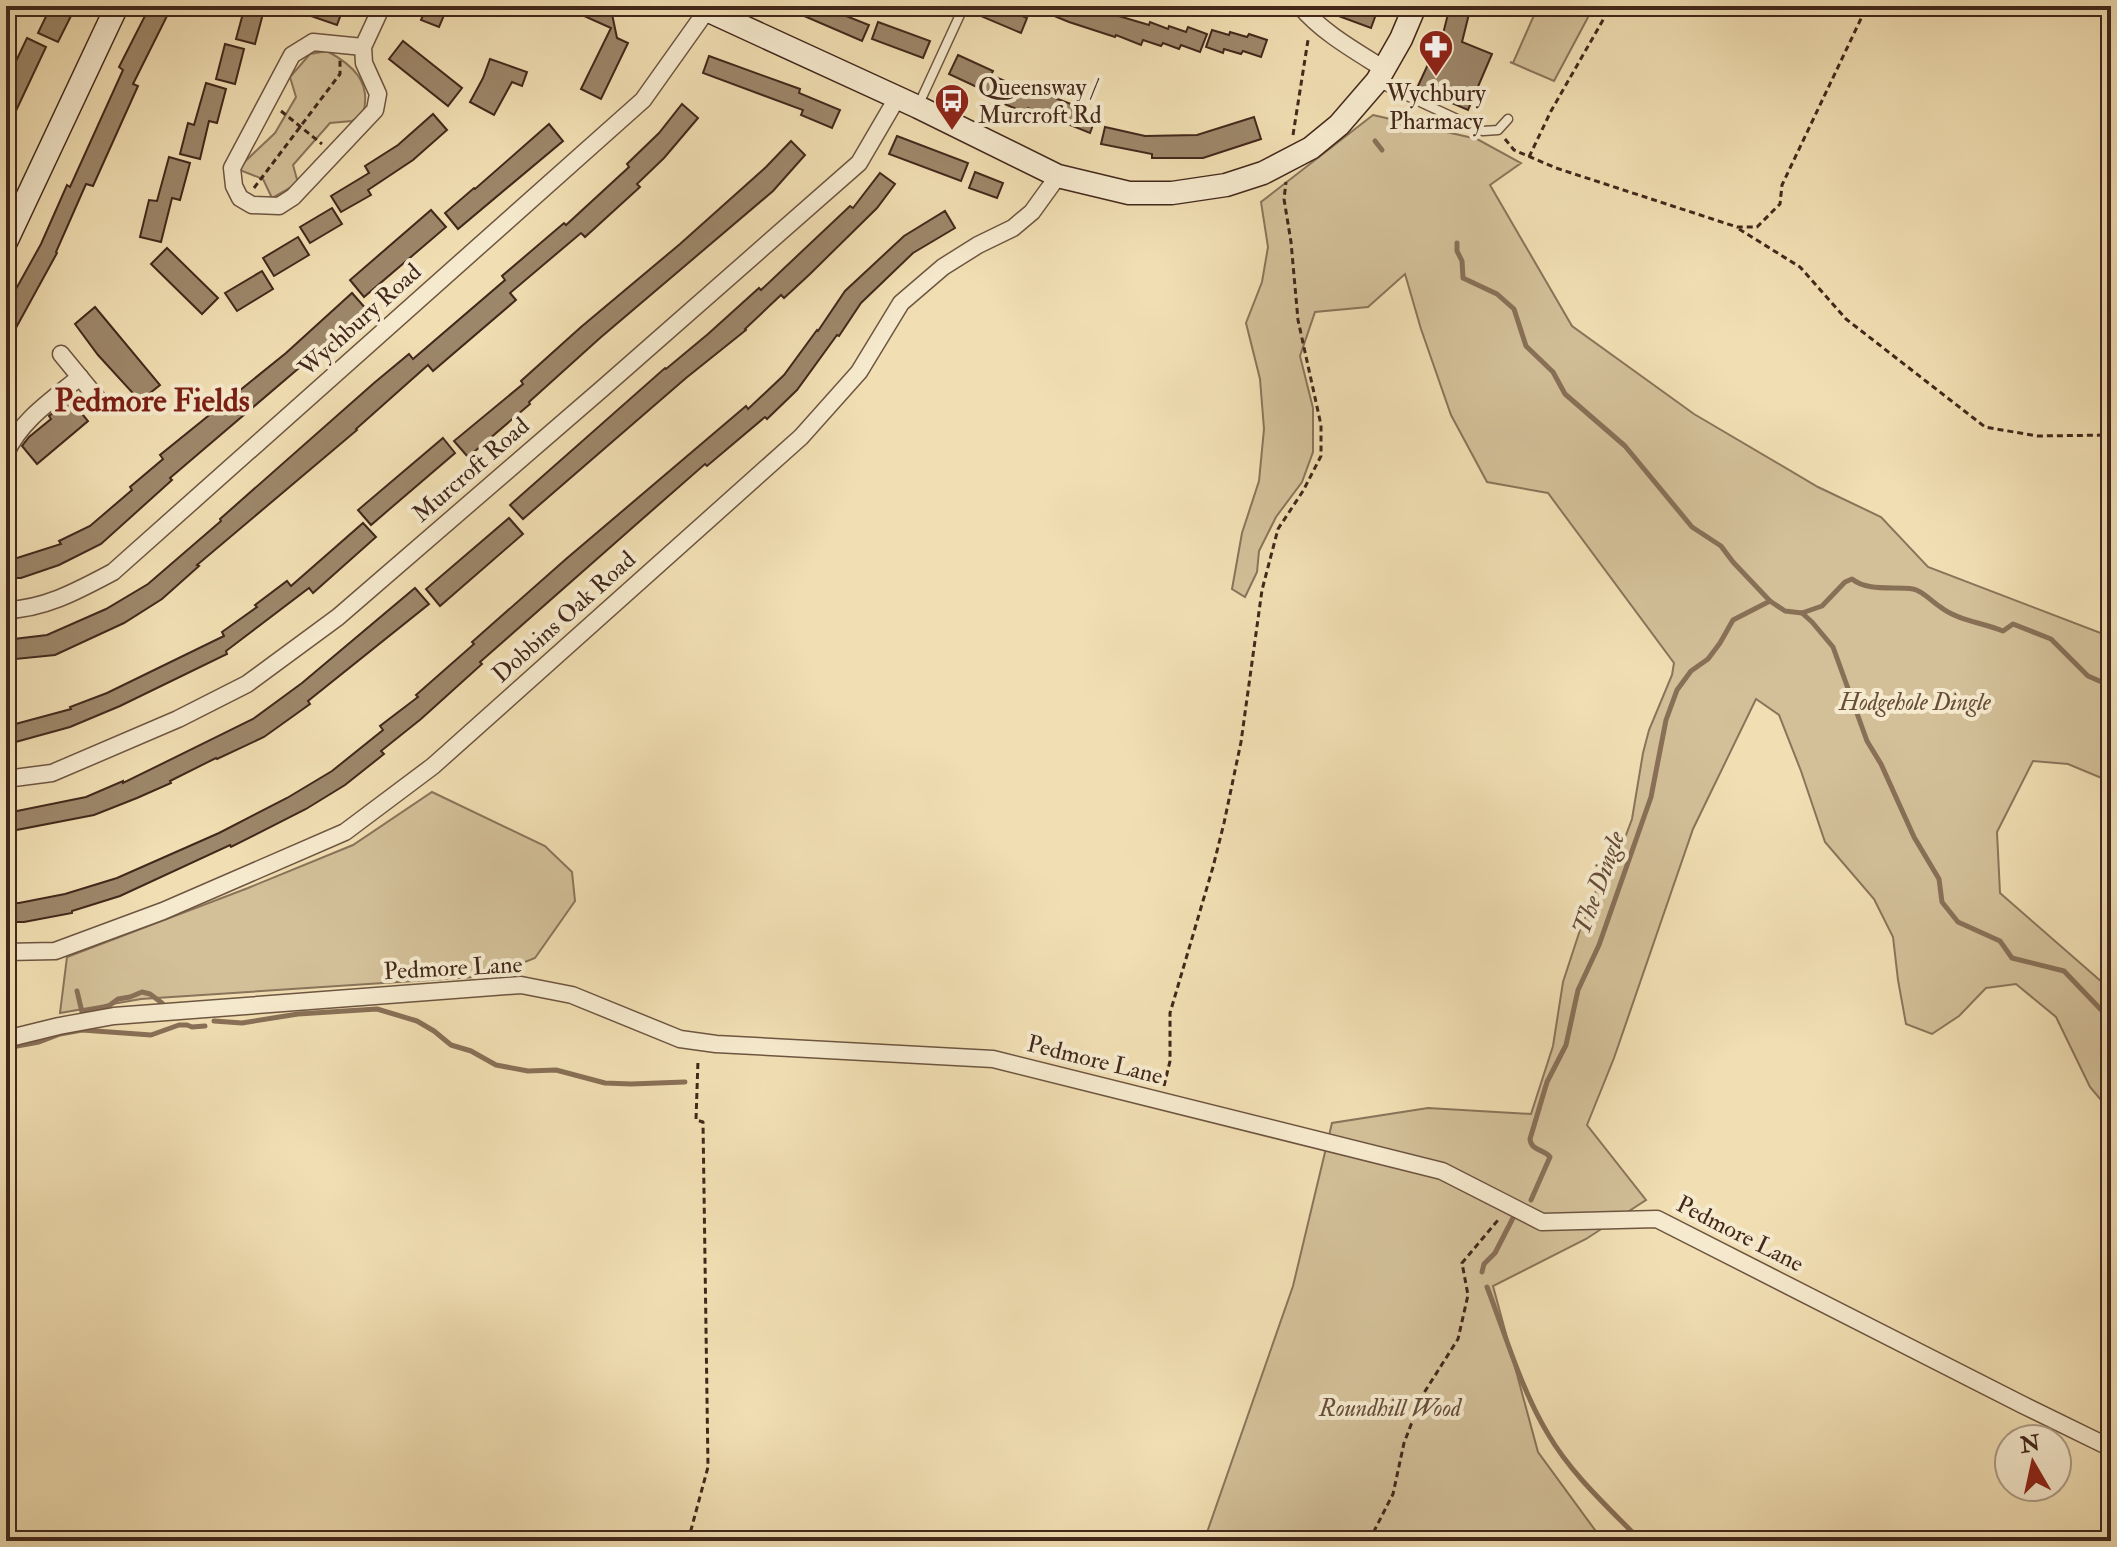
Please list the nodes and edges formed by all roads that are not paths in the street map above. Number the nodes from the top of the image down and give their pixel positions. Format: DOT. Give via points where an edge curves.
graph roads {
  1 [pos="117,6"];
  2 [pos="382,6"];
  3 [pos="964,6"];
  4 [pos="1415,6"];
  5 [pos="702,8"];
  6 [pos="1306,12"];
  7 [pos="363,47"];
  8 [pos="1380,75"];
  9 [pos="908,102"];
  10 [pos="1508,119"];
  11 [pos="1058,176"];
  12 [pos="6,242"];
  13 [pos="61,354"];
  14 [pos="80,377"];
  15 [pos="102,404"];
  16 [pos="6,453"];
  17 [pos="6,610"];
  18 [pos="6,779"];
  19 [pos="6,952"];
  20 [pos="6,1039"];
  21 [pos="2111,1448"];
  1 -- 12 [label="street"];
  2 -- 7 [label="street"];
  3 -- 9 [label="lane"];
  4 -- 8 [label="street"];
  5 -- 9 [label="street"];
  5 -- 17 [label="street, Wychbury Road" via="643,100 113,572 48,603"];
  6 -- 8 [label="street"];
  7 -- 7 [label="street" via="313,42 292,55 232,168 243,200 279,206 293,197 375,110 378,94"];
  8 -- 10 [label="lane" via="1483,131 1498,130"];
  8 -- 11 [label="street" via="1339,125 1311,148 1226,185 1129,193"];
  9 -- 11 [label="street"];
  9 -- 18 [label="street, Murcroft Road" via="859,163 338,617 247,684 178,719 52,773"];
  11 -- 19 [label="street, Dobbins Oak Road" via="1013,228 943,267 901,303 859,372 801,437 433,766 345,832 55,951"];
  13 -- 14 [label="street"];
  14 -- 15 [label="street"];
  14 -- 16 [label="street" via="38,410"];
  20 -- 21 [label="street, Pedmore Lane" via="114,1016 521,985 572,995 698,1042 993,1059 1442,1171 1542,1222 1657,1219"];
}
